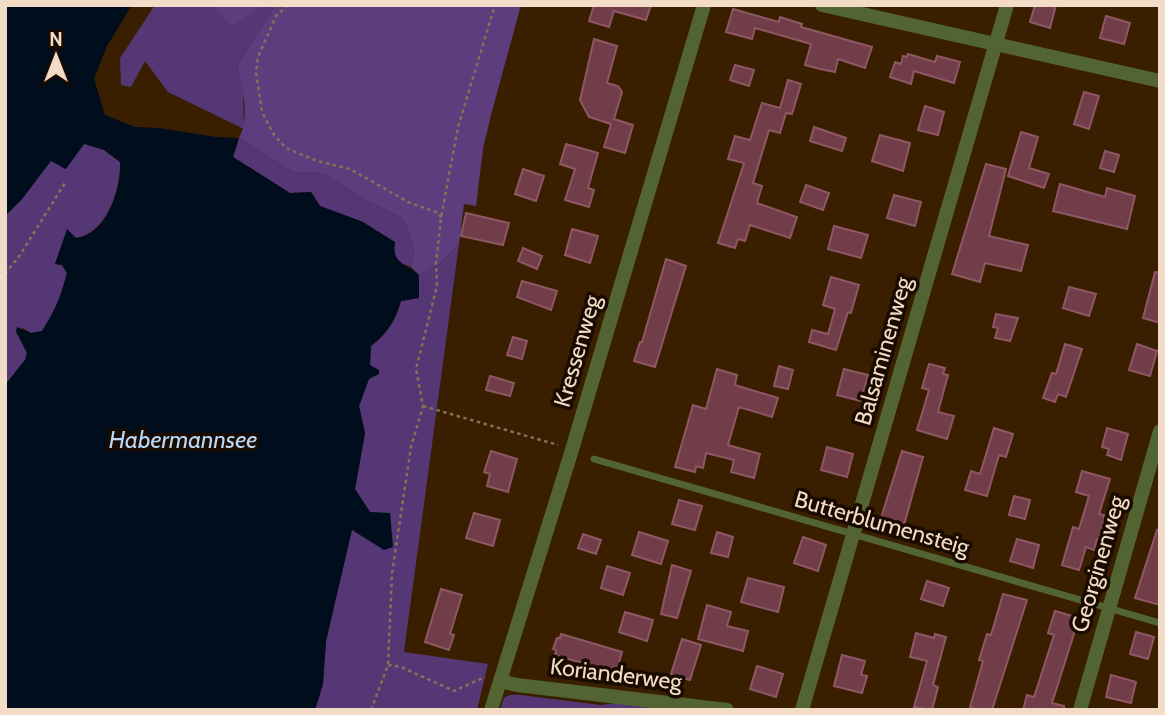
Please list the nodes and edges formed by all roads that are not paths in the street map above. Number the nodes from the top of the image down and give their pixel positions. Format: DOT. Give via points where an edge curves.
graph roads {
  1 [pos="704,5"];
  2 [pos="822,5"];
  3 [pos="1007,5"];
  4 [pos="996,43"];
  5 [pos="1160,81"];
  6 [pos="1160,430"];
  7 [pos="594,459"];
  8 [pos="853,534"];
  9 [pos="1109,609"];
  10 [pos="1160,623"];
  11 [pos="500,681"];
  12 [pos="491,710"];
  13 [pos="727,710"];
  14 [pos="802,710"];
  15 [pos="1080,710"];
  1 -- 11 [label="street, Kressenweg"];
  2 -- 4 [label="street"];
  3 -- 4 [label="street, Balsaminenweg"];
  4 -- 5 [label="street"];
  4 -- 8 [label="street, Balsaminenweg"];
  6 -- 9 [label="street, Georginenweg"];
  7 -- 8 [label="lane, Butterblumensteig"];
  8 -- 9 [label="lane, Butterblumensteig"];
  8 -- 14 [label="street, Balsaminenweg"];
  9 -- 10 [label="lane, Butterblumensteig"];
  9 -- 15 [label="street, Georginenweg"];
  11 -- 12 [label="street, Kressenweg"];
  11 -- 13 [label="street, Korianderweg"];
}
